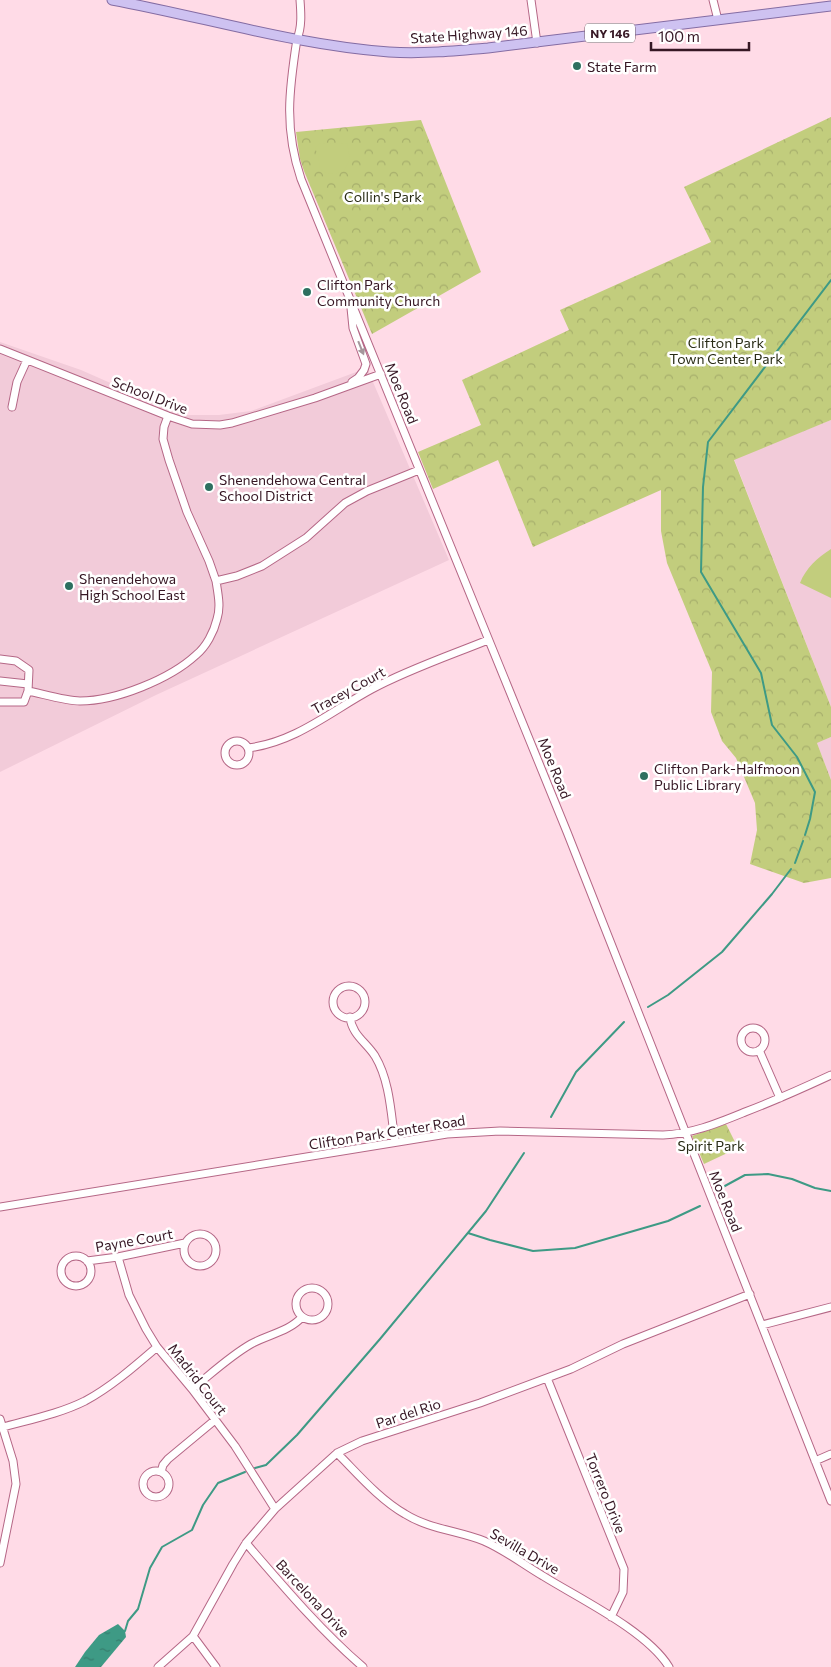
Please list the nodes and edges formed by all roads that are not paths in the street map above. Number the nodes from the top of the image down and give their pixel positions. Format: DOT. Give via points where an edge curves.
graph roads {
  1 [pos="112,0"];
  2 [pos="300,0"];
  3 [pos="531,0"];
  4 [pos="713,0"];
  5 [pos="831,6"];
  6 [pos="718,20"];
  7 [pos="297,39"];
  8 [pos="536,43"];
  9 [pos="350,300"];
  10 [pos="0,349"];
  11 [pos="27,360"];
  12 [pos="381,374"];
  13 [pos="340,390"];
  14 [pos="12,407"];
  15 [pos="168,416"];
  16 [pos="419,470"];
  17 [pos="216,582"];
  18 [pos="488,640"];
  19 [pos="0,659"];
  20 [pos="0,681"];
  21 [pos="28,687"];
  22 [pos="0,702"];
  23 [pos="248,748"];
  24 [pos="350,1018"];
  25 [pos="759,1050"];
  26 [pos="831,1076"];
  27 [pos="780,1098"];
  28 [pos="686,1133"];
  29 [pos="395,1142"];
  30 [pos="0,1207"];
  31 [pos="185,1244"];
  32 [pos="118,1257"];
  33 [pos="87,1261"];
  34 [pos="750,1294"];
  35 [pos="831,1307"];
  36 [pos="302,1317"];
  37 [pos="762,1325"];
  38 [pos="157,1347"];
  39 [pos="546,1378"];
  40 [pos="192,1389"];
  41 [pos="0,1419"];
  42 [pos="215,1420"];
  43 [pos="2,1428"];
  44 [pos="337,1453"];
  45 [pos="831,1454"];
  46 [pos="815,1461"];
  47 [pos="161,1472"];
  48 [pos="831,1501"];
  49 [pos="275,1509"];
  50 [pos="246,1543"];
  51 [pos="0,1563"];
  52 [pos="611,1617"];
  53 [pos="193,1636"];
  54 [pos="158,1667"];
  55 [pos="216,1667"];
  56 [pos="363,1667"];
  57 [pos="669,1667"];
  1 -- 7 [label="main road, State Highway 146 / NY 146"];
  2 -- 7 [label="street, Moe Road"];
  3 -- 8 [label="street"];
  4 -- 6 [label="street"];
  5 -- 6 [label="main road, State Highway 146 / NY 146"];
  6 -- 8 [label="main road, State Highway 146 / NY 146"];
  7 -- 8 [label="main road, State Highway 146 / NY 146" via="400,52 448,52"];
  7 -- 9 [label="street, Moe Road" via="289,95 294,158"];
  9 -- 12 [label="street, Moe Road"];
  9 -- 13 [label="street, one-way" via="353,328 366,364 358,378"];
  10 -- 11 [label="street, School Drive"];
  11 -- 14 [label="street" via="17,382"];
  11 -- 15 [label="street, School Drive"];
  12 -- 13 [label="street, School Drive"];
  12 -- 16 [label="street, Moe Road"];
  13 -- 15 [label="street, School Drive" via="254,418 220,425 192,424"];
  15 -- 17 [label="street" via="163,439 169,460"];
  16 -- 17 [label="street" via="345,502 306,538 262,566"];
  16 -- 18 [label="street, Moe Road"];
  17 -- 21 [label="street" via="219,600 212,632 196,655 176,670 123,694 80,701"];
  18 -- 23 [label="street, Tracey Court" via="372,689 299,733 278,742"];
  18 -- 28 [label="street, Moe Road"];
  19 -- 21 [label="street" via="16,661 29,670"];
  20 -- 21 [label="street"];
  21 -- 22 [label="street" via="24,702"];
  24 -- 24 [label="street" via="337,1012 333,1001 338,991 348,986 359,989 365,999 360,1013"];
  24 -- 29 [label="street" via="354,1031 374,1055 386,1084"];
  25 -- 27 [label="street"];
  26 -- 27 [label="street, Clifton Park Center Road"];
  27 -- 28 [label="street, Clifton Park Center Road"];
  28 -- 29 [label="street, Clifton Park Center Road" via="492,1131"];
  28 -- 34 [label="street, Moe Road"];
  29 -- 30 [label="street, Clifton Park Center Road"];
  31 -- 31 [label="street, Payne Court" via="186,1259 195,1266 207,1265 215,1256 215,1245 208,1236 197,1234"];
  31 -- 32 [label="street, Payne Court"];
  32 -- 33 [label="street, Payne Court"];
  32 -- 38 [label="street, Madrid Court" via="134,1308"];
  33 -- 33 [label="street, Payne Court" via="77,1256 66,1260 61,1270 64,1281 75,1286 86,1283 91,1272"];
  34 -- 37 [label="street, Moe Road"];
  34 -- 39 [label="street, Par del Rio"];
  35 -- 37 [label="street"];
  36 -- 36 [label="street" via="297,1307 299,1296 309,1289 323,1293 328,1302 325,1313 316,1320"];
  36 -- 40 [label="street" via="296,1323 250,1344"];
  37 -- 46 [label="street, Moe Road"];
  38 -- 40 [label="street, Madrid Court"];
  38 -- 43 [label="street" via="84,1402"];
  39 -- 44 [label="street, Par del Rio" via="362,1441"];
  39 -- 52 [label="street, Torrero Drive" via="624,1568 623,1592"];
  40 -- 42 [label="street, Madrid Court"];
  41 -- 43 [label="street"];
  42 -- 47 [label="street" via="168,1459"];
  42 -- 49 [label="street, Madrid Court"];
  43 -- 51 [label="street" via="13,1461 16,1484"];
  44 -- 49 [label="street, Par del Rio"];
  44 -- 52 [label="street, Sevilla Drive" via="406,1515 487,1542"];
  45 -- 46 [label="street"];
  46 -- 48 [label="street, Moe Road"];
  49 -- 50 [label="street, Par del Rio"];
  50 -- 53 [label="street, Par del Rio"];
  50 -- 56 [label="street, Barcelona Drive" via="309,1614"];
  52 -- 57 [label="street, Sevilla Drive" via="656,1650"];
  53 -- 54 [label="street, Par del Rio"];
  53 -- 55 [label="street"];
}
